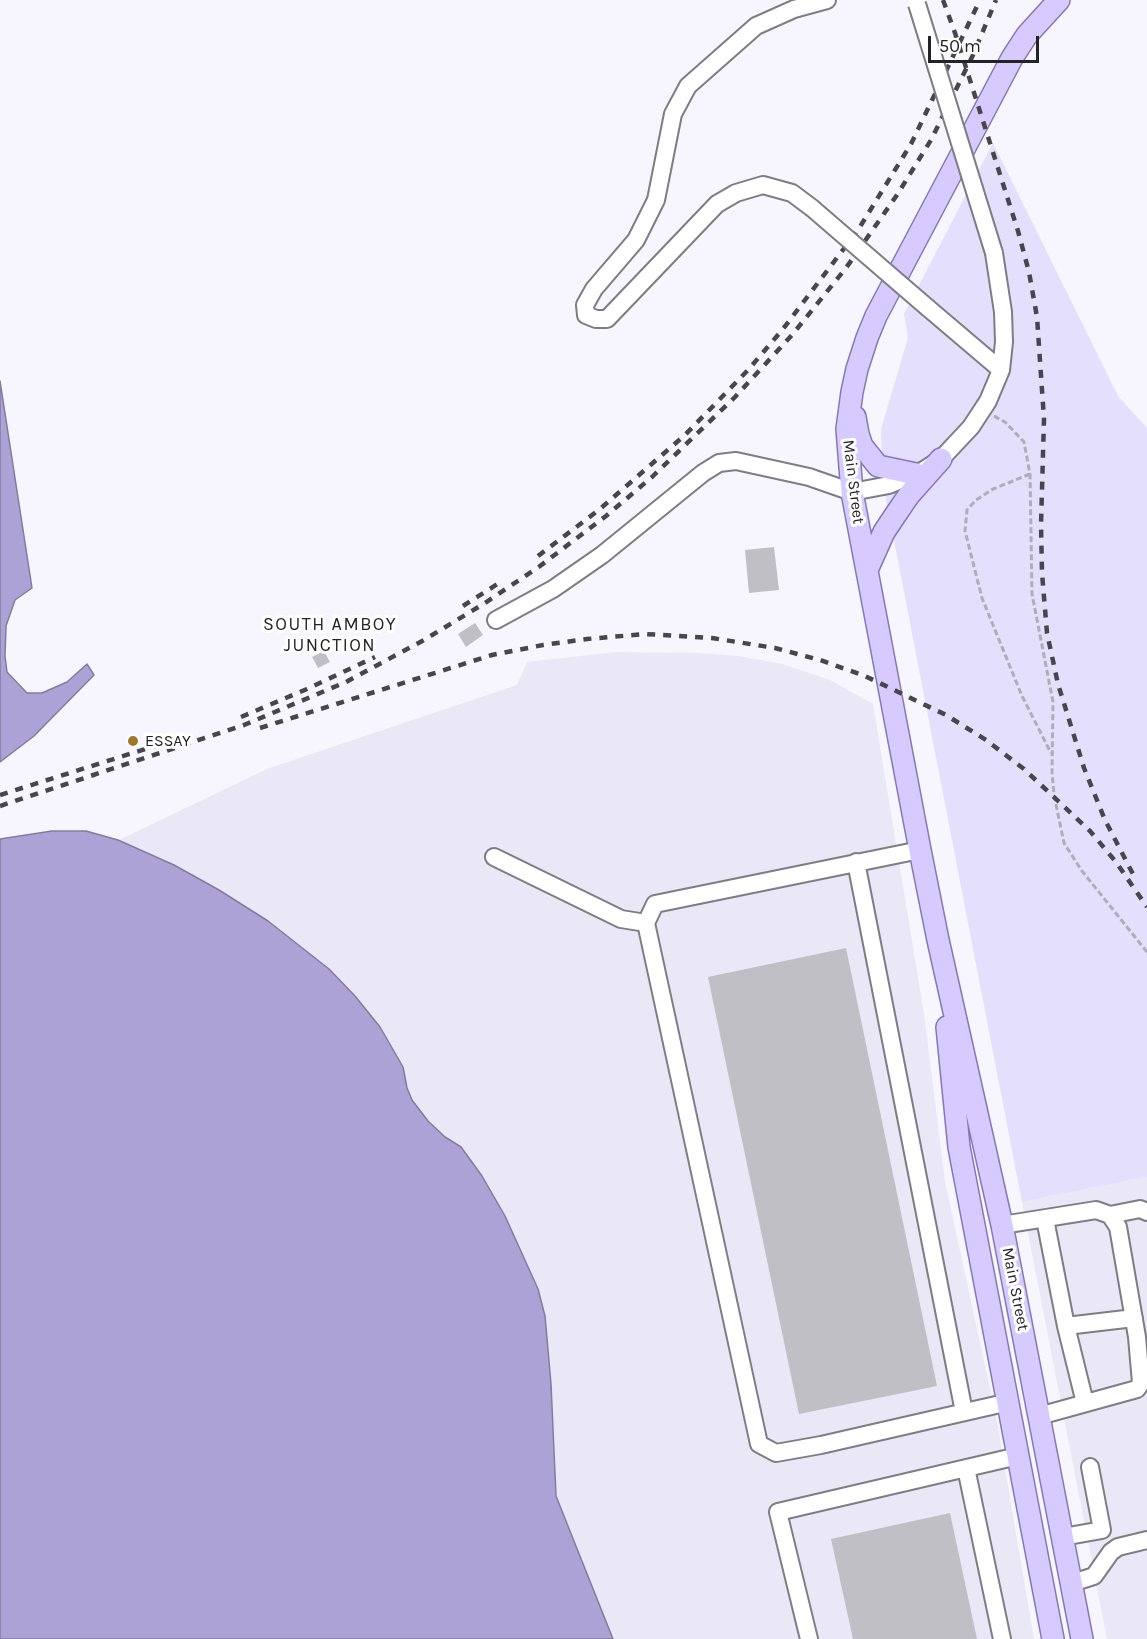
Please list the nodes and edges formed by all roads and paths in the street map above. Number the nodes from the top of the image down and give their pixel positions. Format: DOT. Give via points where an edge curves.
graph roads {
  1 [pos="827,0"];
  2 [pos="1059,0"];
  3 [pos="916,2"];
  4 [pos="1001,370"];
  5 [pos="852,392"];
  6 [pos="982,410"];
  7 [pos="942,459"];
  8 [pos="916,474"];
  9 [pos="1030,474"];
  10 [pos="852,492"];
  11 [pos="867,570"];
  12 [pos="496,620"];
  13 [pos="1052,754"];
  14 [pos="920,850"];
  15 [pos="494,857"];
  16 [pos="856,862"];
  17 [pos="646,923"];
  18 [pos="938,940"];
  19 [pos="1147,952"];
  20 [pos="1147,1212"];
  21 [pos="1110,1215"];
  22 [pos="1045,1219"];
  23 [pos="1002,1225"];
  24 [pos="1134,1318"];
  25 [pos="1066,1326"];
  26 [pos="1009,1402"];
  27 [pos="1085,1403"];
  28 [pos="964,1412"];
  29 [pos="1039,1416"];
  30 [pos="1018,1456"];
  31 [pos="1090,1467"];
  32 [pos="966,1468"];
  33 [pos="1063,1538"];
  34 [pos="1147,1540"];
  35 [pos="1072,1583"];
  36 [pos="809,1639"];
  37 [pos="1002,1639"];
  38 [pos="1053,1639"];
  39 [pos="1083,1639"];
  1 -- 4 [label="street, bridge" via="756,26 688,86 673,114 656,200 636,240 594,289 585,305 586,315 607,319 717,204 736,193 764,185 792,193 812,208"];
  2 -- 5 [label="main road, Main Street" via="1027,35 1007,68 876,316"];
  3 -- 4 [label="street, bridge" via="994,253 1003,312"];
  4 -- 6 [label="street"];
  5 -- 8 [label="main road" via="858,434 868,454 878,465"];
  5 -- 10 [label="main road, Main Street" via="847,429"];
  6 -- 7 [label="street"];
  6 -- 9 [label="path" via="1005,422 1024,442"];
  7 -- 8 [label="street"];
  7 -- 11 [label="main road" via="896,514"];
  8 -- 10 [label="street" via="889,485"];
  9 -- 13 [label="path" via="1032,594 1053,702"];
  9 -- 13 [label="path" via="976,500 967,510 965,531 982,598 1022,696"];
  10 -- 11 [label="main road, Main Street"];
  10 -- 12 [label="street" via="809,477 735,461 719,463 602,555 553,589"];
  11 -- 14 [label="main road, Main Street"];
  13 -- 19 [label="path" via="1054,795 1064,843"];
  14 -- 16 [label="street"];
  14 -- 18 [label="main road, Main Street"];
  15 -- 17 [label="street" via="621,919"];
  16 -- 17 [label="street" via="655,904"];
  16 -- 28 [label="street"];
  17 -- 28 [label="street" via="759,1444 776,1453"];
  18 -- 23 [label="main road, Main Street"];
  18 -- 26 [label="main road, Main Street" via="959,1147"];
  20 -- 21 [label="street" via="1140,1209"];
  21 -- 22 [label="street" via="1096,1210"];
  21 -- 24 [label="street" via="1118,1227"];
  22 -- 23 [label="street"];
  22 -- 25 [label="street"];
  23 -- 29 [label="main road, Main Street"];
  24 -- 25 [label="street"];
  24 -- 27 [label="street" via="1141,1383 1137,1389"];
  25 -- 27 [label="street"];
  26 -- 28 [label="street"];
  26 -- 30 [label="main road, Main Street"];
  27 -- 29 [label="street"];
  29 -- 33 [label="main road, Main Street"];
  30 -- 32 [label="street"];
  30 -- 38 [label="main road, Main Street"];
  31 -- 33 [label="street" via="1102,1530"];
  32 -- 36 [label="street" via="778,1512"];
  32 -- 37 [label="street"];
  33 -- 35 [label="main road, Main Street"];
  34 -- 35 [label="street" via="1118,1547 1094,1576"];
  35 -- 39 [label="main road, Main Street"];
}
